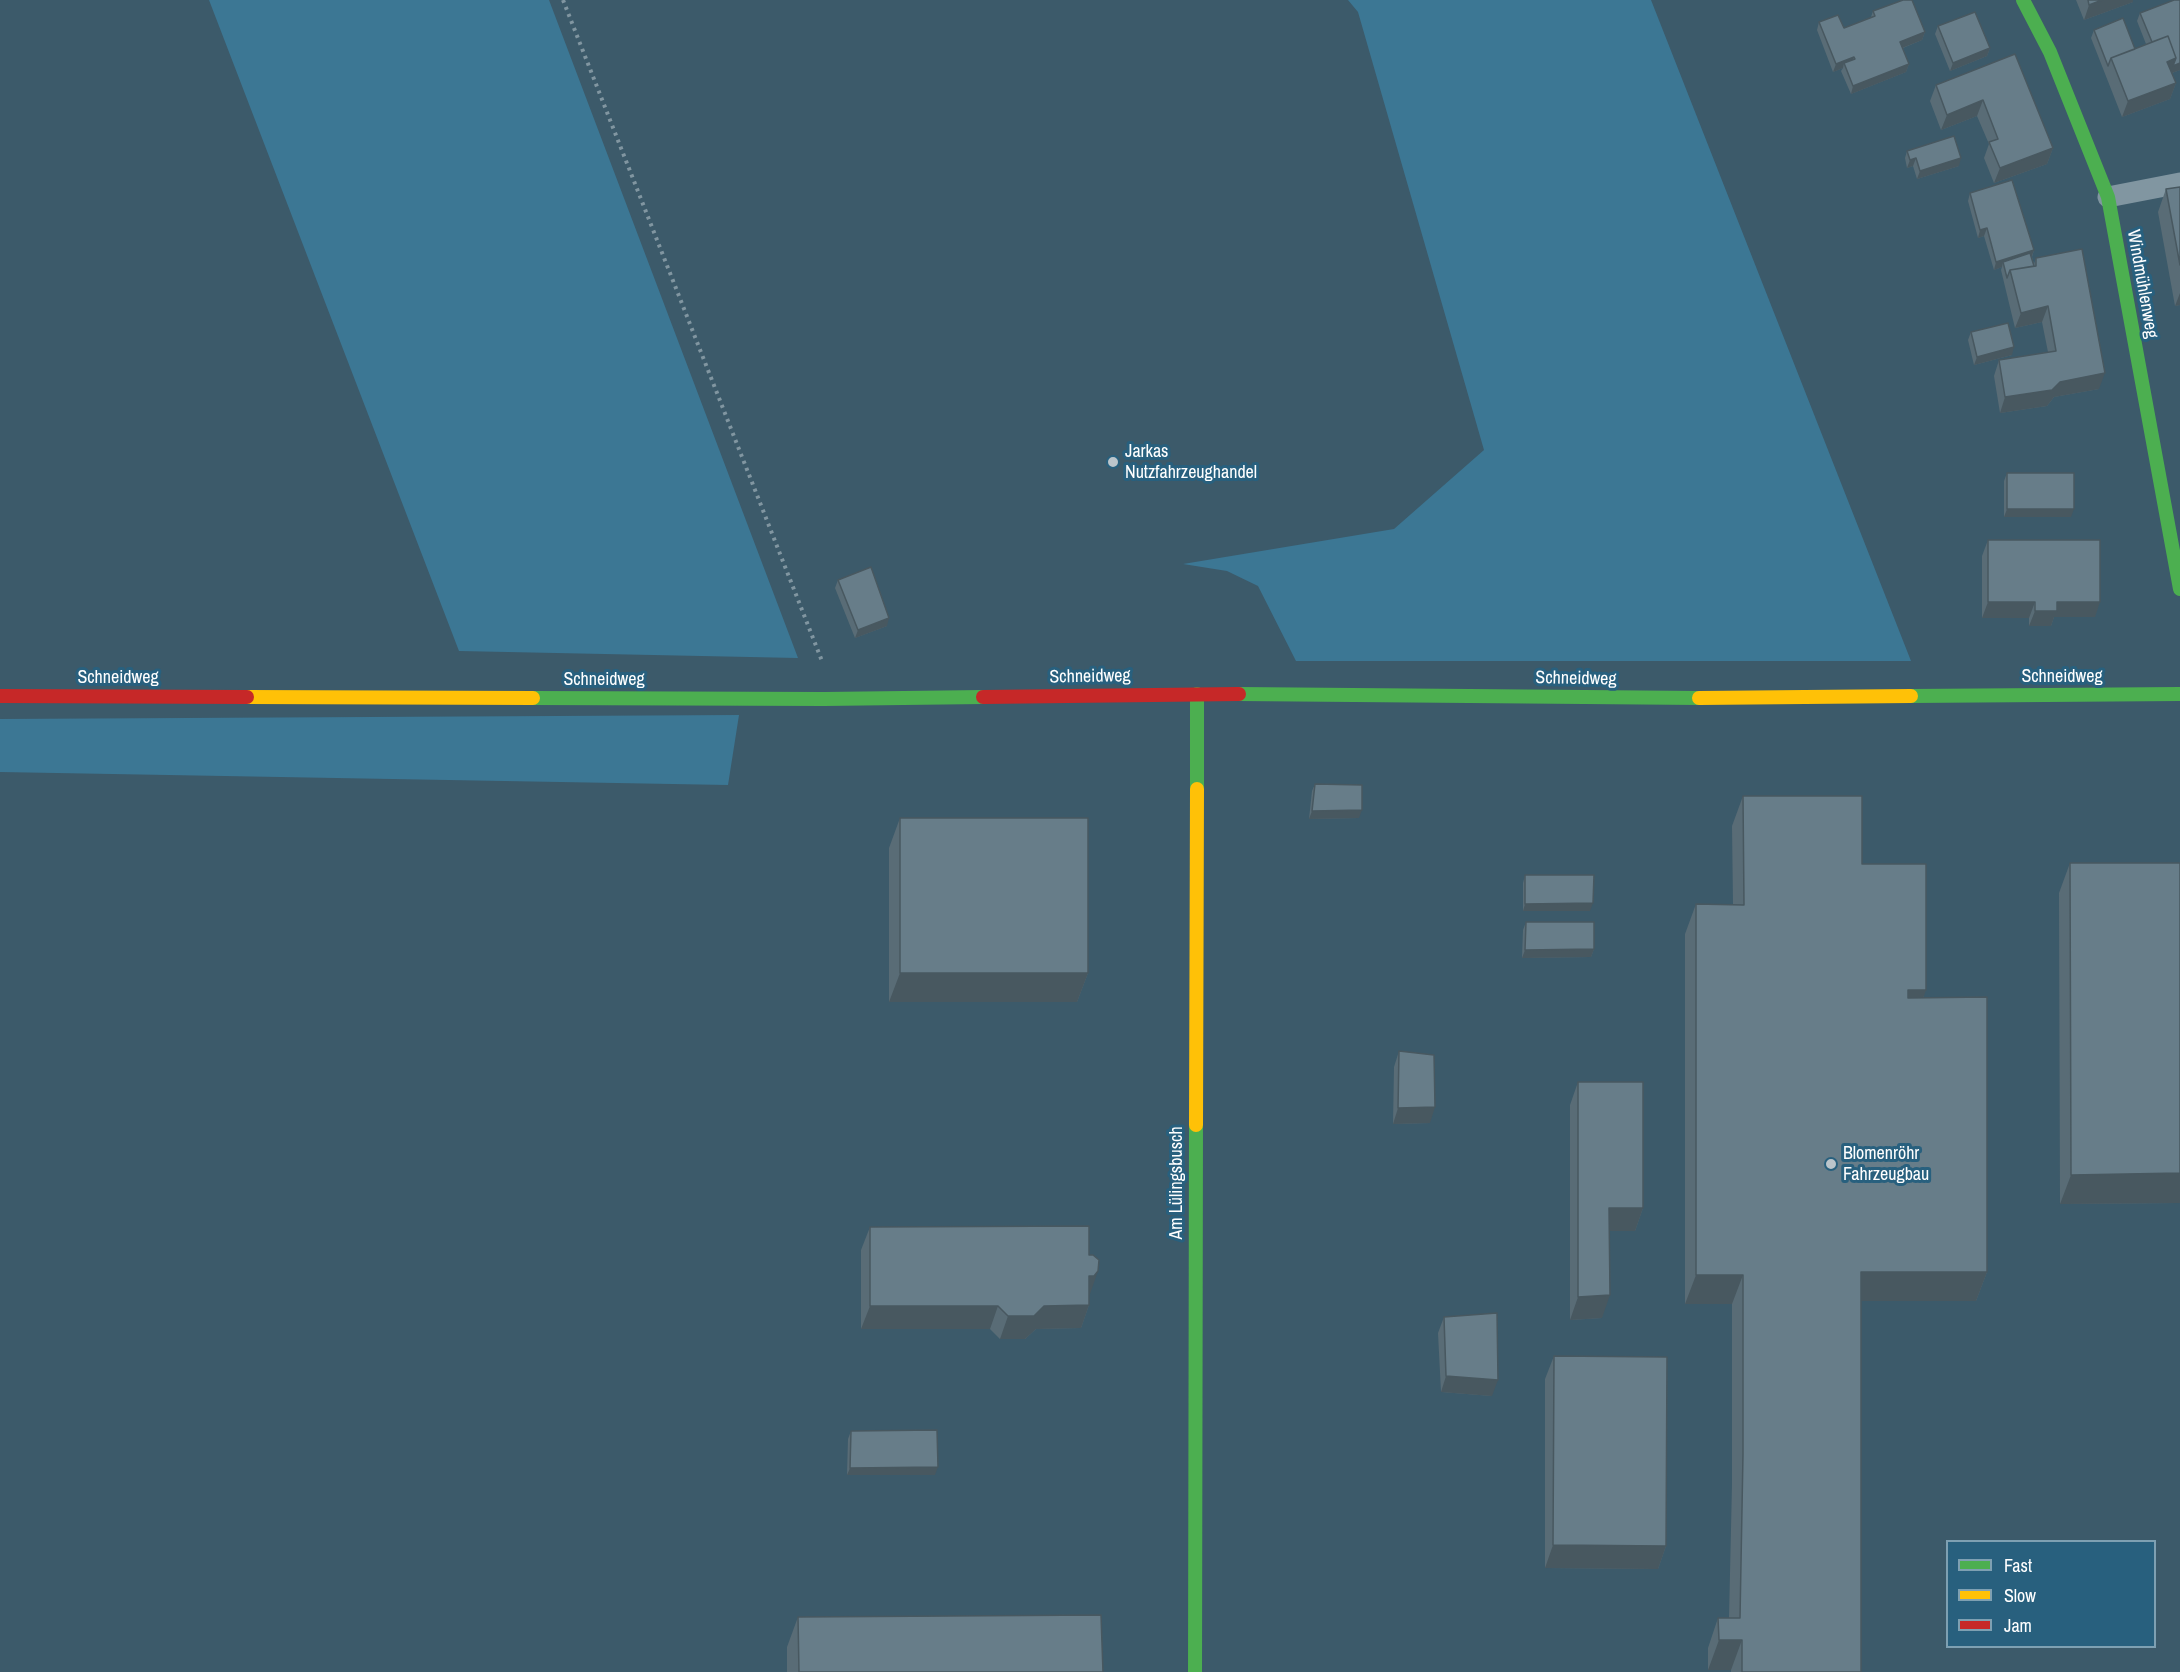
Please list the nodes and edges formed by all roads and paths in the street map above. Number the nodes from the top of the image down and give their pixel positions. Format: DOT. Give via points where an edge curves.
graph roads {
  1 [pos="563,0"];
  2 [pos="2024,0"];
  3 [pos="2180,183"];
  4 [pos="2108,197"];
  5 [pos="2180,589"];
  6 [pos="1197,694"];
  7 [pos="2180,694"];
  8 [pos="0,696"];
  9 [pos="824,699"];
  10 [pos="1195,1672"];
  1 -- 9 [label="path" via="825,669"];
  2 -- 4 [label="street, Windmühlenweg" via="2050,52"];
  3 -- 4 [label="lane"];
  4 -- 5 [label="street, Windmühlenweg"];
  6 -- 7 [label="street, Schneidweg" via="1691,698"];
  6 -- 9 [label="street, Schneidweg"];
  6 -- 10 [label="street, Am Lülingsbusch"];
  8 -- 9 [label="street, Schneidweg"];
}
